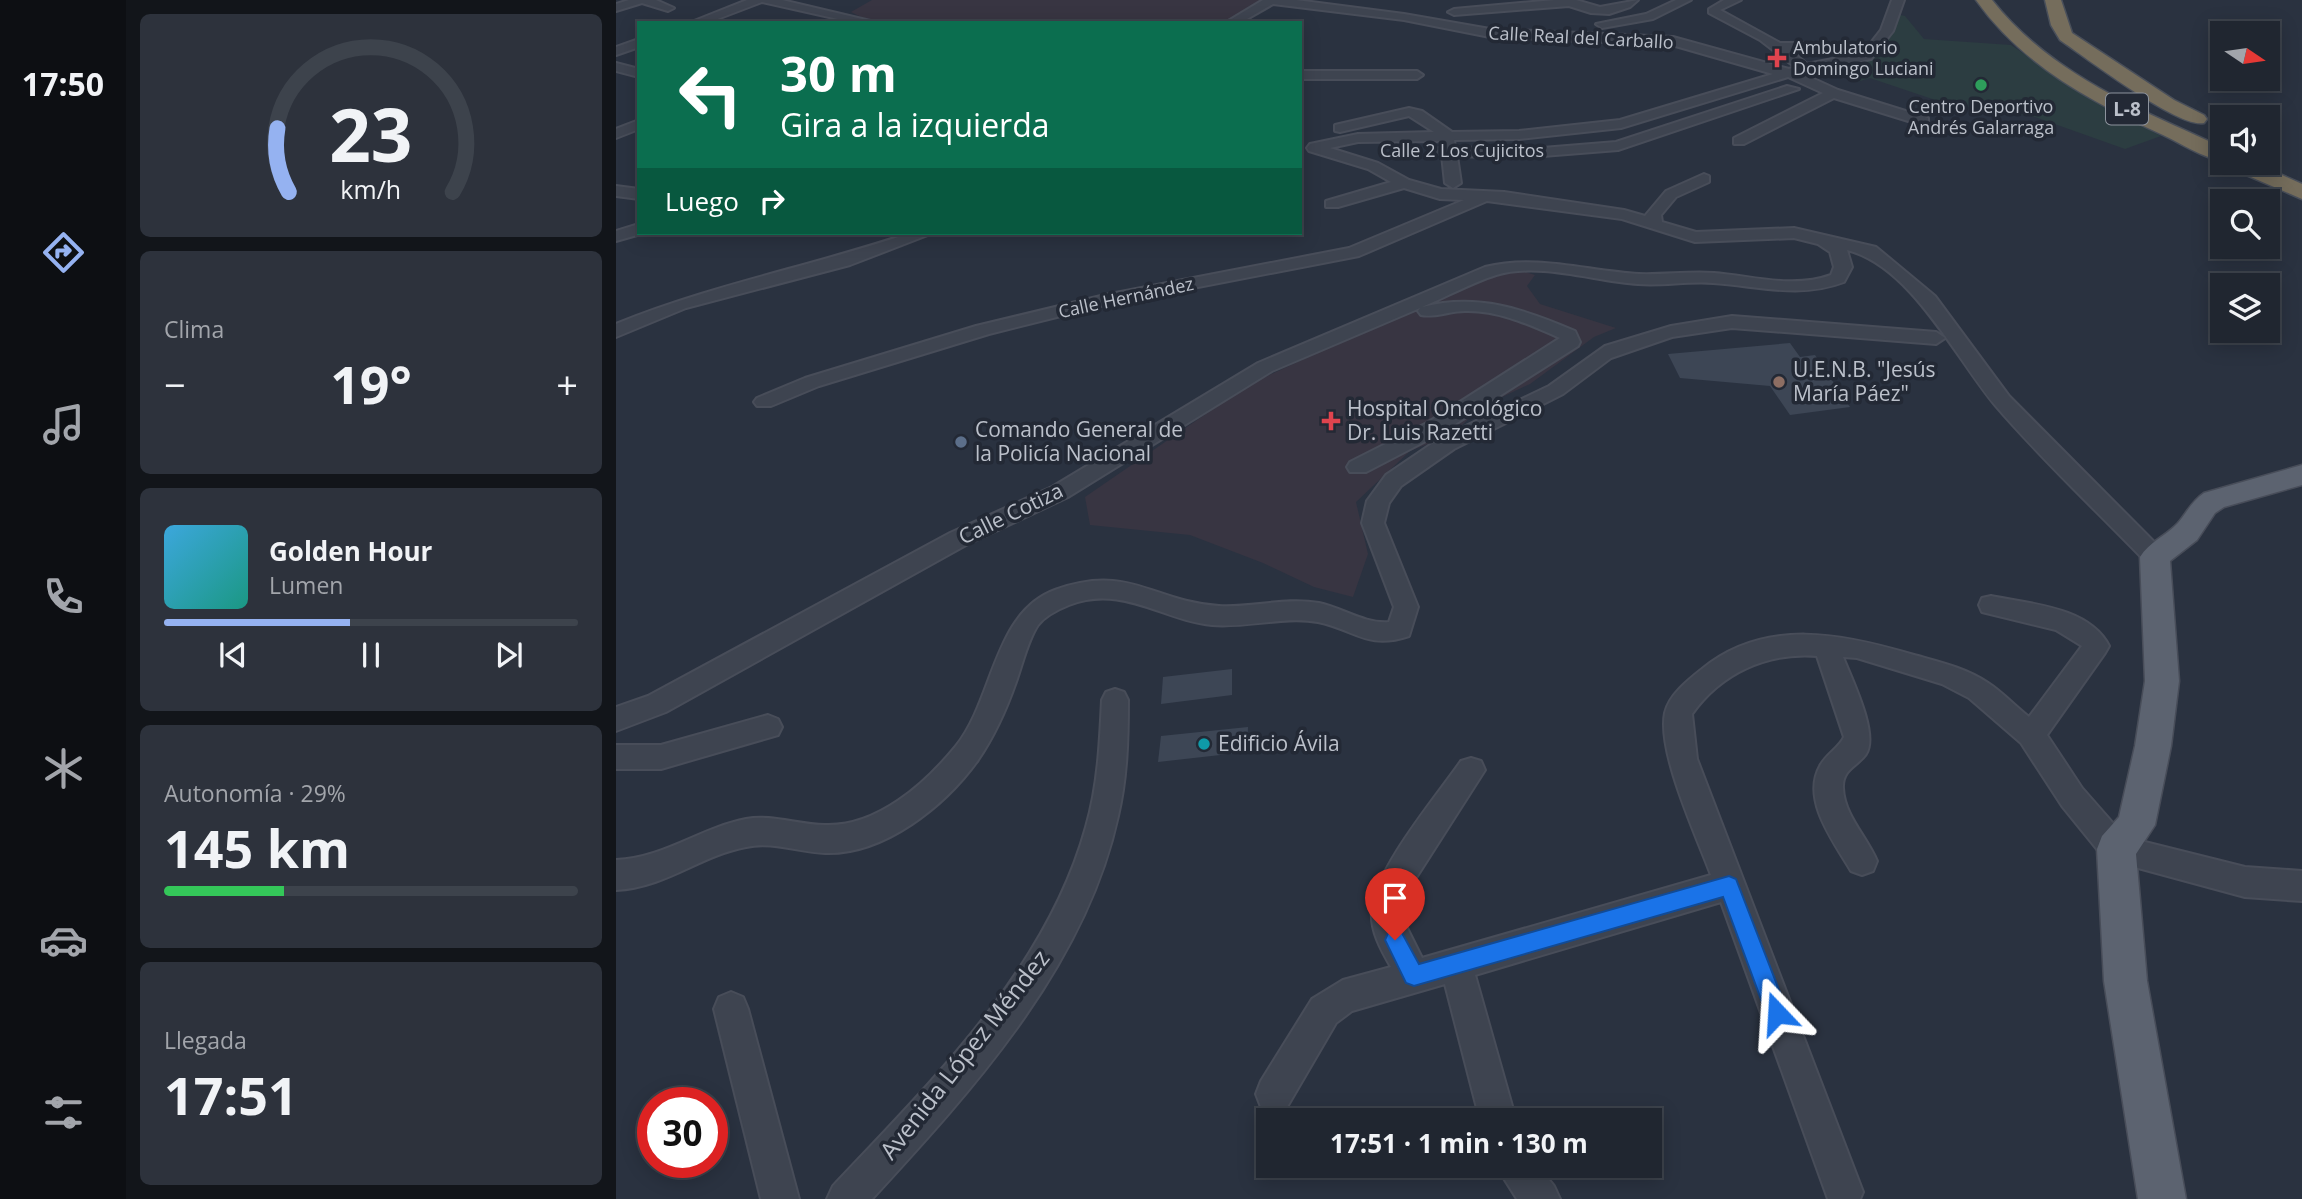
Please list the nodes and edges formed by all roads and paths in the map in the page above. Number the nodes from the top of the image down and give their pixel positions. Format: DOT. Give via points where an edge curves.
graph roads {
  1 [pos="640,0"];
  2 [pos="645,0"];
  3 [pos="758,0"];
  4 [pos="766,0"];
  5 [pos="1270,0"];
  6 [pos="1466,0"];
  7 [pos="1497,0"];
  8 [pos="1632,0"];
  9 [pos="1685,0"];
  10 [pos="1733,0"];
  11 [pos="1898,0"];
  12 [pos="1984,0"];
  13 [pos="2053,0"];
  14 [pos="1569,1"];
  15 [pos="857,5"];
  16 [pos="616,8"];
  17 [pos="668,8"];
  18 [pos="1454,12"];
  19 [pos="840,15"];
  20 [pos="700,21"];
  21 [pos="865,21"];
  22 [pos="1234,21"];
  23 [pos="1428,21"];
  24 [pos="1602,24"];
  25 [pos="637,44"];
  26 [pos="1826,46"];
  27 [pos="1778,47"];
  28 [pos="616,51"];
  29 [pos="616,67"];
  30 [pos="1805,68"];
  31 [pos="637,72"];
  32 [pos="1790,73"];
  33 [pos="1302,75"];
  34 [pos="1417,75"];
  35 [pos="1809,83"];
  36 [pos="1832,93"];
  37 [pos="1923,121"];
  38 [pos="637,125"];
  39 [pos="2210,126"];
  40 [pos="616,134"];
  41 [pos="1446,134"];
  42 [pos="1739,141"];
  43 [pos="1305,146"];
  44 [pos="2210,149"];
  45 [pos="1447,151"];
  46 [pos="2280,160"];
  47 [pos="2302,171"];
  48 [pos="2264,175"];
  49 [pos="1704,179"];
  50 [pos="1404,183"];
  51 [pos="1453,183"];
  52 [pos="616,191"];
  53 [pos="2302,192"];
  54 [pos="637,194"];
  55 [pos="1488,196"];
  56 [pos="1332,204"];
  57 [pos="1655,225"];
  58 [pos="637,230"];
  59 [pos="916,235"];
  60 [pos="616,236"];
  61 [pos="1822,239"];
  62 [pos="1855,270"];
  63 [pos="1903,276"];
  64 [pos="616,331"];
  65 [pos="1936,338"];
  66 [pos="1298,354"];
  67 [pos="764,402"];
  68 [pos="1358,467"];
  69 [pos="2302,475"];
  70 [pos="2155,557"];
  71 [pos="1991,606"];
  72 [pos="1826,644"];
  73 [pos="1115,700"];
  74 [pos="616,719"];
  75 [pos="768,727"];
  76 [pos="2031,735"];
  77 [pos="616,757"];
  78 [pos="1471,770"];
  79 [pos="2116,849"];
  80 [pos="1862,861"];
  81 [pos="616,875"];
  82 [pos="1729,885"];
  83 [pos="2302,886"];
  84 [pos="1455,964"];
  85 [pos="1414,976"];
  86 [pos="731,1009"];
  87 [pos="1274,1094"];
  88 [pos="1495,1108"];
  89 [pos="1524,1178"];
  90 [pos="1844,1192"];
  91 [pos="780,1199"];
  92 [pos="846,1199"];
  93 [pos="1541,1199"];
  94 [pos="2162,1199"];
  1 -- 16 [label="street"];
  2 -- 17 [label="street"];
  3 -- 20 [label="street"];
  4 -- 19 [label="street"];
  5 -- 22 [label="street"];
  5 -- 23 [label="street, Calle Real del Carballo"];
  6 -- 18 [label="street"];
  7 -- 18 [label="street"];
  8 -- 14 [label="street" via="1625,6 1593,10"];
  9 -- 24 [label="street" via="1649,17"];
  10 -- 27 [label="street" via="1713,11"];
  11 -- 30 [label="street" via="1887,31 1867,56"];
  12 -- 44 [label="highway, L-8" via="2001,24 2037,54 2108,99"];
  13 -- 39 [label="highway, L-8" via="2066,36 2167,104"];
  14 -- 18 [label="street"];
  15 -- 19 [label="street"];
  18 -- 23 [label="street"];
  19 -- 21 [label="street"];
  23 -- 32 [label="street, Calle Real del Carballo" via="1490,33 1664,39"];
  25 -- 28 [label="street"];
  26 -- 27 [label="street"];
  27 -- 30 [label="street"];
  29 -- 31 [label="street"];
  30 -- 32 [label="street"];
  32 -- 35 [label="street, Calle Real del Carballo"];
  32 -- 41 [label="street" via="1621,124 1518,135"];
  33 -- 34 [label="street"];
  35 -- 36 [label="street, Calle Real del Carballo"];
  35 -- 45 [label="street, Calle 2 Los Cujicitos" via="1618,146 1519,154"];
  36 -- 37 [label="street, Calle Real del Carballo"];
  36 -- 42 [label="street"];
  38 -- 40 [label="street"];
  41 -- 43 [label="street"];
  41 -- 43 [label="street" via="1409,112 1324,131"];
  41 -- 45 [label="street"];
  43 -- 45 [label="street, Calle 2 Los Cujicitos"];
  43 -- 50 [label="street" via="1373,166"];
  45 -- 51 [label="street"];
  46 -- 47 [label="highway"];
  48 -- 53 [label="highway"];
  49 -- 57 [label="street" via="1662,201 1653,215"];
  50 -- 55 [label="street" via="1440,194"];
  50 -- 56 [label="street"];
  52 -- 54 [label="street"];
  55 -- 57 [label="street" via="1624,215"];
  55 -- 67 [label="street, Calle Hernández" via="1353,252 1105,300 983,330 812,382"];
  57 -- 61 [label="street" via="1695,237 1794,233"];
  58 -- 60 [label="street"];
  59 -- 64 [label="street" via="844,261 680,304"];
  61 -- 62 [label="street"];
  61 -- 63 [label="street" via="1870,251"];
  62 -- 63 [label="street"];
  62 -- 66 [label="street, Calle Cotiza" via="1832,282 1800,286 1505,267"];
  63 -- 70 [label="street" via="1935,307 2002,400"];
  65 -- 81 [label="street" via="1732,322 1705,324 1612,350 1555,391 1447,443 1383,489 1372,511 1373,523 1406,607 1400,629 1372,633 1320,613 1286,609 1224,616 1196,613 1130,591 1059,597 1030,617 981,732 956,765 898,817 871,832 837,839 749,832 640,876"];
  66 -- 68 [label="street" via="1324,355 1424,312 1467,304 1510,309 1570,338 1563,349 1458,414"];
  66 -- 74 [label="street, Calle Cotiza" via="1265,367 1060,492 958,539 657,704"];
  69 -- 70 [label="main road" via="2214,500 2187,532"];
  70 -- 79 [label="main road" via="2162,681 2136,825"];
  71 -- 76 [label="street" via="2079,628 2096,646"];
  72 -- 76 [label="street" via="1904,660 1950,676 1978,690"];
  72 -- 80 [label="street" via="1858,737 1855,748 1830,769 1827,787 1832,810"];
  72 -- 82 [label="street" via="1753,652 1718,671 1693,692 1679,712 1683,760"];
  73 -- 92 [label="street, Avenida López Méndez" via="1114,747 1100,831 1050,951 918,1122"];
  75 -- 77 [label="street" via="661,757"];
  76 -- 79 [label="street" via="2072,797"];
  78 -- 85 [label="street" via="1394,885 1385,906 1385,922"];
  79 -- 83 [label="street" via="2245,882"];
  79 -- 94 [label="main road" via="2117,923 2130,1032"];
  82 -- 84 [label="street"];
  82 -- 90 [label="street"];
  84 -- 85 [label="street"];
  84 -- 88 [label="street"];
  85 -- 87 [label="street" via="1343,997 1324,1011"];
  86 -- 91 [label="street"];
  89 -- 93 [label="street"];
}
